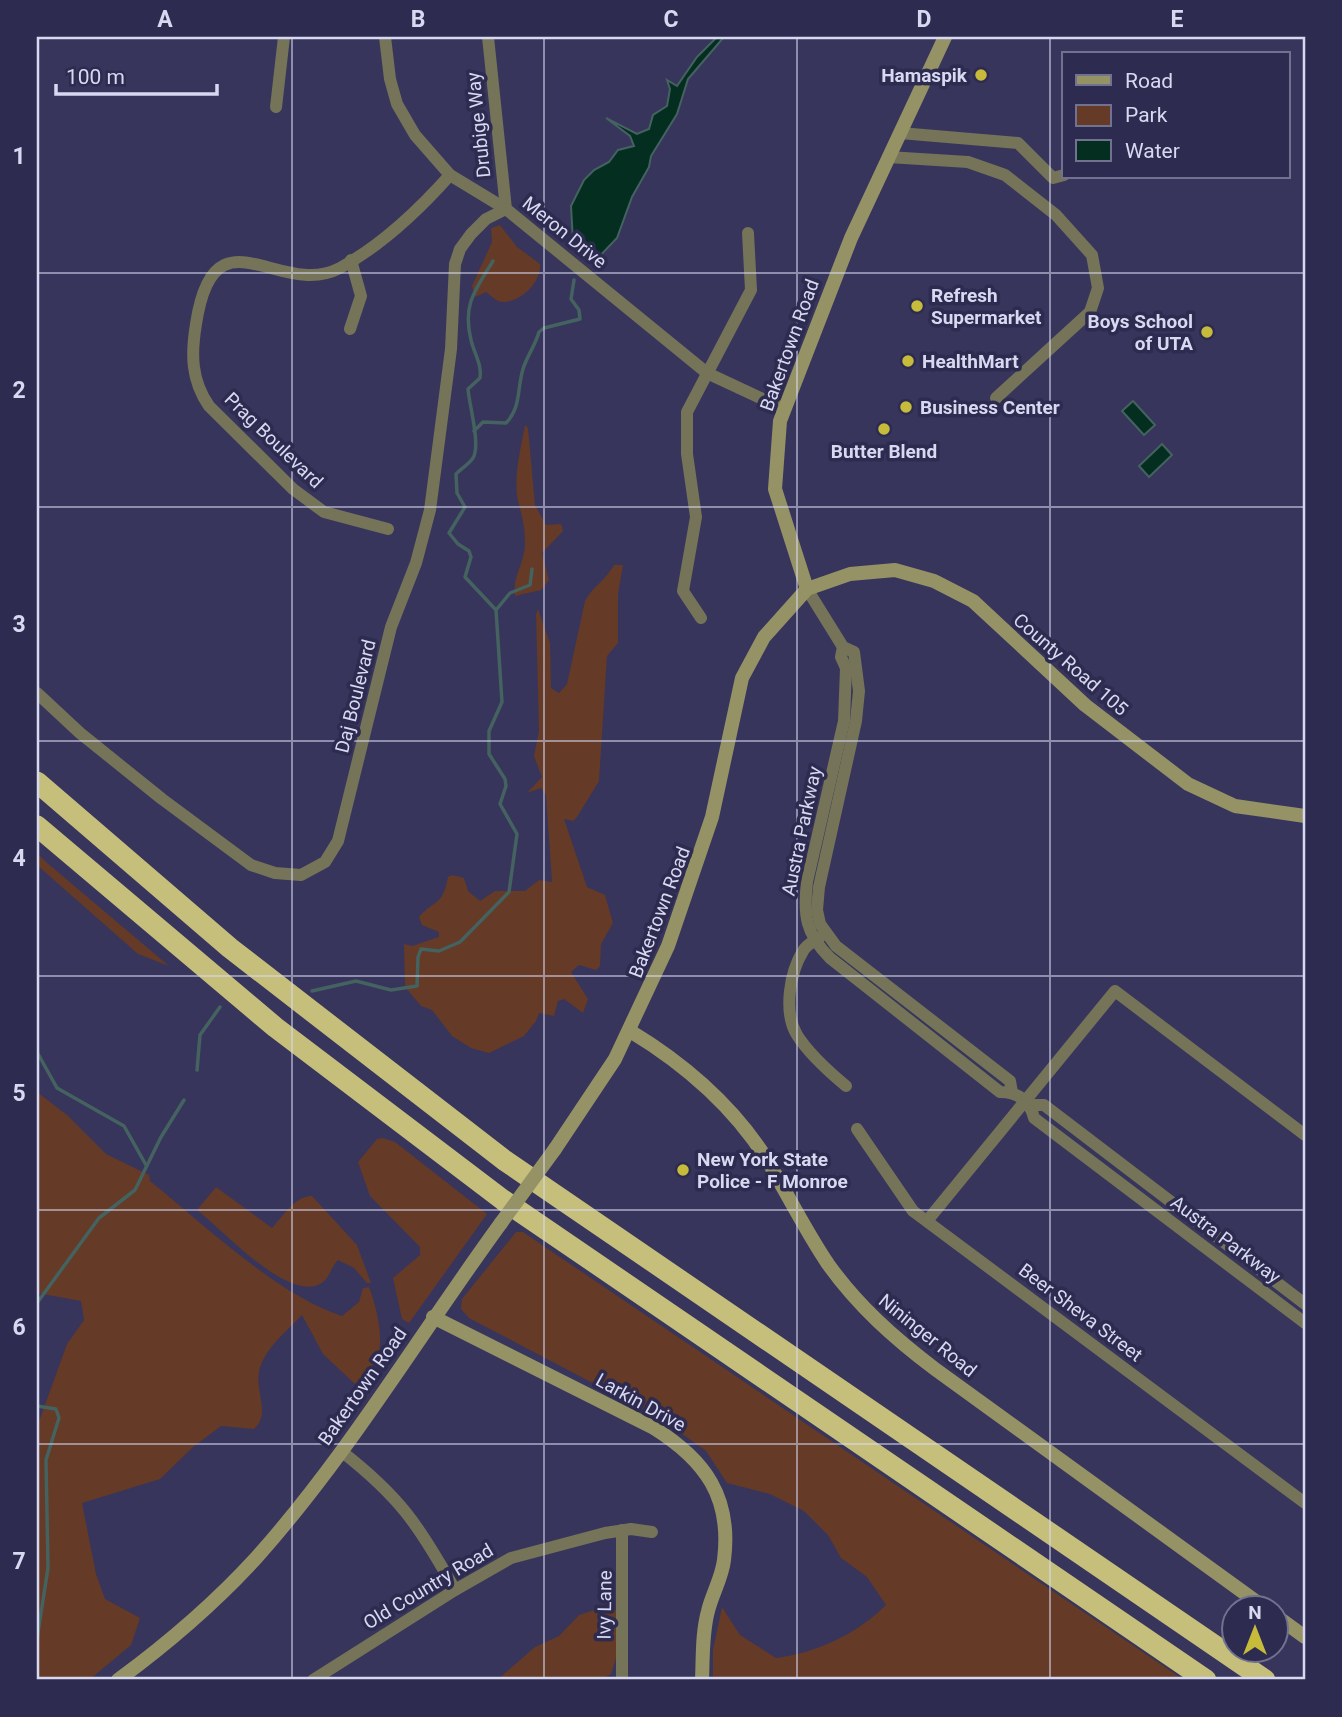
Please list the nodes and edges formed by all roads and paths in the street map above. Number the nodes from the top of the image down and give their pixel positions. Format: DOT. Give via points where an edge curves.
graph roads {
  1 [pos="284,37"];
  2 [pos="385,37"];
  3 [pos="488,37"];
  4 [pos="945,37"];
  5 [pos="276,107"];
  6 [pos="900,133"];
  7 [pos="888,157"];
  8 [pos="450,175"];
  9 [pos="1062,176"];
  10 [pos="506,209"];
  11 [pos="748,233"];
  12 [pos="351,260"];
  13 [pos="350,328"];
  14 [pos="708,373"];
  15 [pos="996,398"];
  16 [pos="783,409"];
  17 [pos="388,528"];
  18 [pos="807,589"];
  19 [pos="701,618"];
  20 [pos="843,646"];
  21 [pos="37,692"];
  22 [pos="37,782"];
  23 [pos="1305,816"];
  24 [pos="37,826"];
  25 [pos="825,933"];
  26 [pos="814,942"];
  27 [pos="630,1031"];
  28 [pos="845,1086"];
  29 [pos="1012,1092"];
  30 [pos="1028,1103"];
  31 [pos="857,1129"];
  32 [pos="1305,1135"];
  33 [pos="927,1221"];
  34 [pos="1305,1304"];
  35 [pos="433,1317"];
  36 [pos="1305,1323"];
  37 [pos="341,1451"];
  38 [pos="1305,1503"];
  39 [pos="622,1530"];
  40 [pos="652,1531"];
  41 [pos="455,1590"];
  42 [pos="1246,1594"];
  43 [pos="1290,1626"];
  44 [pos="1305,1637"];
  45 [pos="118,1680"];
  46 [pos="313,1680"];
  47 [pos="622,1680"];
  48 [pos="702,1680"];
  49 [pos="1206,1680"];
  50 [pos="1265,1680"];
  1 -- 5 [label="street"];
  2 -- 8 [label="street, Meron Drive" via="397,104 415,135"];
  3 -- 10 [label="street, Drubige Way"];
  4 -- 6 [label="street, Bakertown Road"];
  6 -- 7 [label="street, Bakertown Road"];
  6 -- 9 [label="street" via="1018,143 1053,178"];
  7 -- 15 [label="street" via="968,162 1015,180 1056,215 1091,255 1098,288 1090,312"];
  7 -- 16 [label="street, Bakertown Road" via="827,294"];
  8 -- 10 [label="street, Meron Drive"];
  8 -- 12 [label="street, Prag Boulevard" via="413,216"];
  10 -- 14 [label="street, Meron Drive"];
  10 -- 21 [label="street, Daj Boulevard" via="471,234 455,264 451,349 430,510 391,628 338,841 326,862 301,875 251,865 151,791"];
  11 -- 14 [label="street" via="751,290"];
  12 -- 13 [label="street" via="361,296"];
  12 -- 17 [label="street, Prag Boulevard" via="308,277 251,261 218,270 203,289 193,368 209,406 293,489 324,512"];
  14 -- 16 [label="street, Meron Drive"];
  14 -- 19 [label="street" via="687,412 687,454 696,517 683,591"];
  16 -- 18 [label="street, Bakertown Road" via="775,489"];
  18 -- 20 [label="street, Austra Parkway"];
  18 -- 23 [label="street, County Road 105" via="850,574 895,570 954,589 973,601 1085,705 1188,785 1236,806"];
  18 -- 27 [label="street, Bakertown Road" via="764,638 742,678 704,849"];
  20 -- 25 [label="street, Austra Parkway" via="854,652 859,691 819,887 817,910"];
  20 -- 26 [label="street, Austra Parkway" via="844,722 804,906"];
  22 -- 50 [label="highway" via="221,941 477,1140"];
  24 -- 49 [label="highway" via="275,1027 503,1200"];
  25 -- 26 [label="street"];
  25 -- 29 [label="street, Austra Parkway" via="1010,1081"];
  26 -- 28 [label="street" via="803,949 789,1009 796,1033"];
  26 -- 29 [label="street, Austra Parkway" via="1000,1092"];
  27 -- 35 [label="street, Bakertown Road, bridge" via="555,1149"];
  27 -- 42 [label="street, Nininger Road" via="688,1071 740,1123 765,1156 828,1264 882,1326"];
  29 -- 30 [label="street, Austra Parkway"];
  30 -- 32 [label="street" via="1115,990"];
  30 -- 33 [label="street"];
  30 -- 34 [label="street, Austra Parkway" via="1044,1105"];
  30 -- 36 [label="street, Austra Parkway" via="1034,1118"];
  31 -- 33 [label="street, Beer Sheva Street" via="913,1211"];
  33 -- 38 [label="street, Beer Sheva Street"];
  35 -- 37 [label="street, Bakertown Road"];
  35 -- 48 [label="street, Larkin Drive" via="654,1428 700,1463 721,1503 726,1530 724,1561 703,1636"];
  37 -- 41 [label="street" via="413,1518"];
  37 -- 45 [label="street, Bakertown Road" via="257,1557 197,1617"];
  39 -- 40 [label="street, Old Country Road"];
  39 -- 41 [label="street, Old Country Road" via="511,1558"];
  39 -- 47 [label="street, Ivy Lane"];
  41 -- 46 [label="street, Old Country Road"];
  43 -- 44 [label="street"];
}
